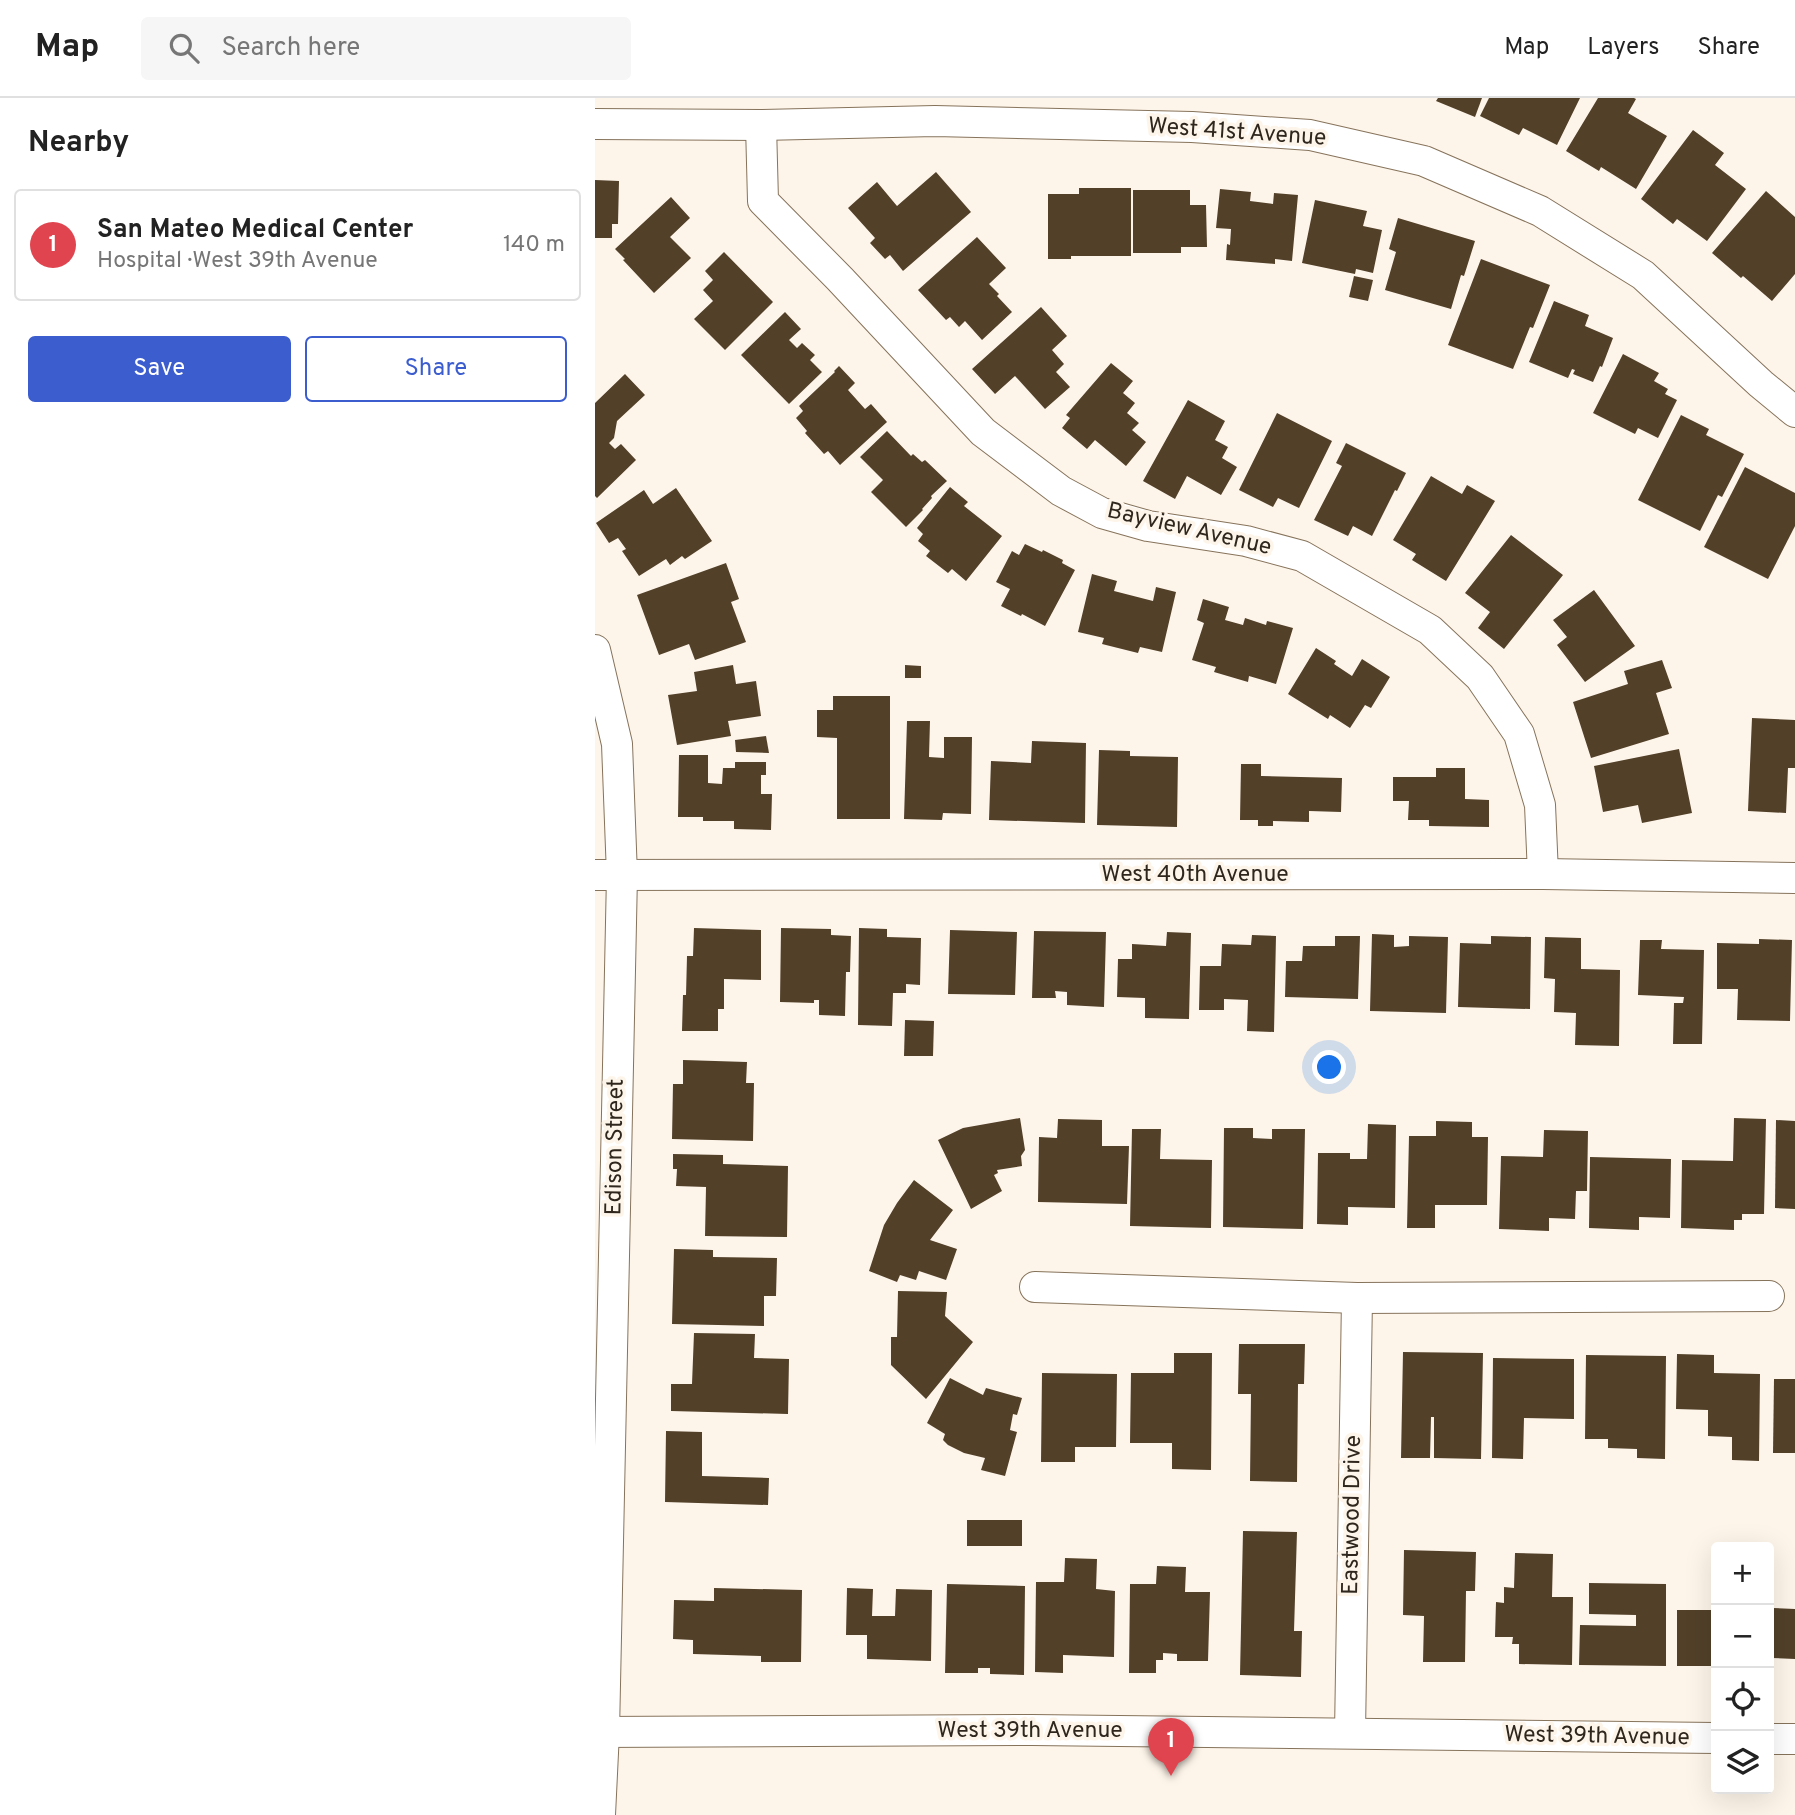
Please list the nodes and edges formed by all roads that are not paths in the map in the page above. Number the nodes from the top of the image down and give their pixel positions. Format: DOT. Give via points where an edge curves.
graph roads {
  1 [pos="595,124"];
  2 [pos="761,125"];
  3 [pos="1795,412"];
  4 [pos="595,650"];
  5 [pos="1542,874"];
  6 [pos="608,875"];
  7 [pos="1795,877"];
  8 [pos="1035,1287"];
  9 [pos="1769,1296"];
  10 [pos="1357,1298"];
  11 [pos="600,1732"];
  12 [pos="1350,1733"];
  13 [pos="1711,1738"];
  14 [pos="1774,1739"];
  15 [pos="1795,1739"];
  16 [pos="600,1815"];
  1 -- 2 [label="street, West 41st Avenue"];
  2 -- 3 [label="street, West 41st Avenue" via="935,121 1192,127 1310,135 1425,161 1540,211 1643,275"];
  2 -- 5 [label="street, Bayview Avenue" via="763,201 983,432 1061,491 1103,513 1302,556 1430,630 1480,677 1519,734 1540,805"];
  4 -- 6 [label="street, Edison Street" via="617,744"];
  5 -- 6 [label="street, West 40th Avenue"];
  5 -- 7 [label="street, West 40th Avenue"];
  6 -- 11 [label="street, Edison Street"];
  8 -- 10 [label="street"];
  9 -- 10 [label="street"];
  10 -- 12 [label="street, Eastwood Drive"];
  11 -- 12 [label="street, West 39th Avenue"];
  11 -- 16 [label="street, Edison Street"];
  12 -- 13 [label="street, West 39th Avenue"];
  14 -- 15 [label="street"];
}
